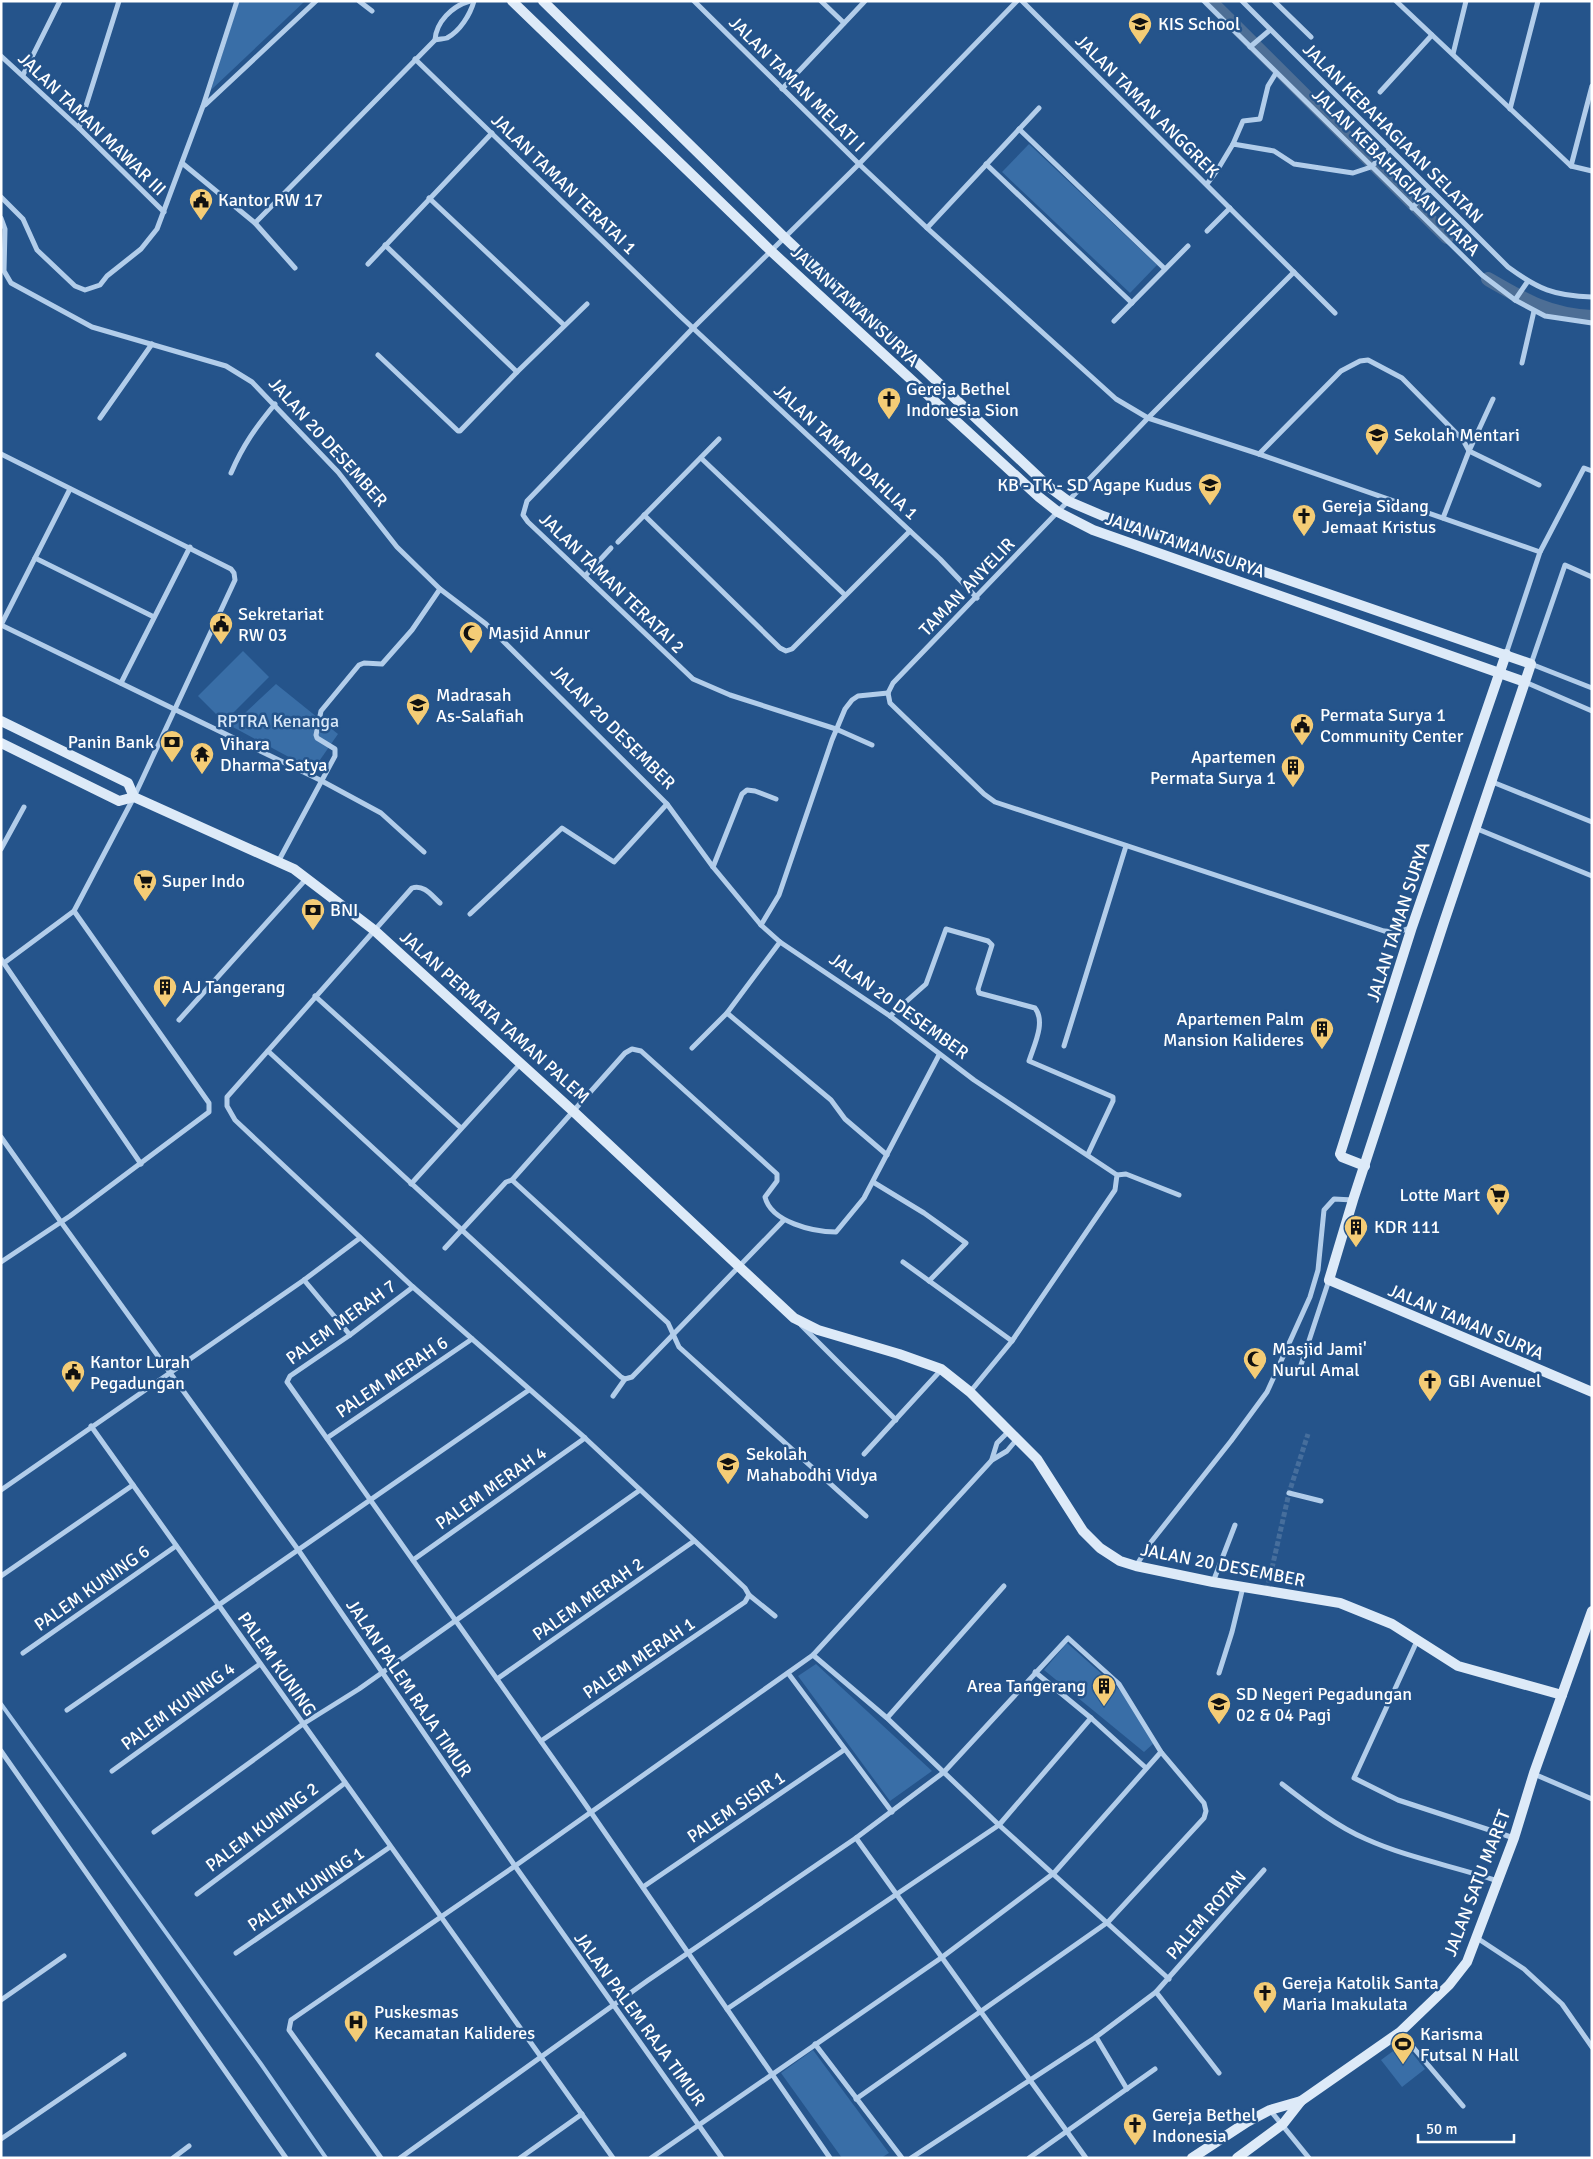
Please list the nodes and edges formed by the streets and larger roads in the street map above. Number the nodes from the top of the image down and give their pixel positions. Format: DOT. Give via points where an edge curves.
graph roads {
  1 [pos="60,1"];
  2 [pos="118,1"];
  3 [pos="237,1"];
  4 [pos="316,1"];
  5 [pos="359,1"];
  6 [pos="470,1"];
  7 [pos="474,1"];
  8 [pos="512,1"];
  9 [pos="543,1"];
  10 [pos="694,1"];
  11 [pos="821,1"];
  12 [pos="865,1"];
  13 [pos="1016,1"];
  14 [pos="1022,1"];
  15 [pos="1204,1"];
  16 [pos="1242,1"];
  17 [pos="1274,1"];
  18 [pos="1396,1"];
  19 [pos="1466,1"];
  20 [pos="1538,1"];
  21 [pos="372,12"];
  22 [pos="844,23"];
  23 [pos="1270,30"];
  24 [pos="1432,35"];
  25 [pos="1311,38"];
  26 [pos="434,40"];
  27 [pos="1251,46"];
  28 [pos="1453,54"];
  29 [pos="1,56"];
  30 [pos="415,59"];
  31 [pos="1276,73"];
  32 [pos="23,75"];
  33 [pos="1592,86"];
  34 [pos="782,89"];
  35 [pos="1380,92"];
  36 [pos="203,106"];
  37 [pos="1039,108"];
  38 [pos="1510,109"];
  39 [pos="79,128"];
  40 [pos="1019,129"];
  41 [pos="492,133"];
  42 [pos="1233,144"];
  43 [pos="1390,149"];
  44 [pos="182,163"];
  45 [pos="859,164"];
  46 [pos="986,164"];
  47 [pos="1372,166"];
  48 [pos="1571,166"];
  49 [pos="1592,171"];
  50 [pos="1207,184"];
  51 [pos="1429,190"];
  52 [pos="1,197"];
  53 [pos="429,198"];
  54 [pos="1413,206"];
  55 [pos="1230,208"];
  56 [pos="164,212"];
  57 [pos="1,218"];
  58 [pos="255,223"];
  59 [pos="927,228"];
  60 [pos="1207,231"];
  61 [pos="785,238"];
  62 [pos="385,245"];
  63 [pos="1188,246"];
  64 [pos="771,251"];
  65 [pos="368,264"];
  66 [pos="296,268"];
  67 [pos="1166,269"];
  68 [pos="1294,272"];
  69 [pos="1527,282"];
  70 [pos="1592,297"];
  71 [pos="1516,298"];
  72 [pos="1132,303"];
  73 [pos="586,304"];
  74 [pos="1534,311"];
  75 [pos="1335,313"];
  76 [pos="1114,320"];
  77 [pos="1592,323"];
  78 [pos="564,325"];
  79 [pos="693,328"];
  80 [pos="152,344"];
  81 [pos="378,355"];
  82 [pos="1522,363"];
  83 [pos="517,372"];
  84 [pos="1493,399"];
  85 [pos="275,404"];
  86 [pos="100,418"];
  87 [pos="1148,418"];
  88 [pos="719,439"];
  89 [pos="1469,451"];
  90 [pos="1,454"];
  91 [pos="1259,454"];
  92 [pos="701,458"];
  93 [pos="1592,471"];
  94 [pos="231,473"];
  95 [pos="1539,485"];
  96 [pos="70,489"];
  97 [pos="1068,501"];
  98 [pos="1058,512"];
  99 [pos="644,514"];
  100 [pos="1443,518"];
  101 [pos="910,531"];
  102 [pos="618,542"];
  103 [pos="190,547"];
  104 [pos="611,548"];
  105 [pos="1540,552"];
  106 [pos="35,558"];
  107 [pos="584,576"];
  108 [pos="1592,577"];
  109 [pos="440,589"];
  110 [pos="844,595"];
  111 [pos="977,598"];
  112 [pos="154,617"];
  113 [pos="1,625"];
  114 [pos="1506,654"];
  115 [pos="1531,664"];
  116 [pos="1499,673"];
  117 [pos="1524,682"];
  118 [pos="121,683"];
  119 [pos="1592,688"];
  120 [pos="888,692"];
  121 [pos="174,708"];
  122 [pos="1592,710"];
  123 [pos="1,721"];
  124 [pos="836,729"];
  125 [pos="1,743"];
  126 [pos="872,745"];
  127 [pos="320,780"];
  128 [pos="1490,781"];
  129 [pos="134,797"];
  130 [pos="776,799"];
  131 [pos="667,804"];
  132 [pos="24,806"];
  133 [pos="1592,822"];
  134 [pos="1475,828"];
  135 [pos="1126,846"];
  136 [pos="1,849"];
  137 [pos="424,852"];
  138 [pos="278,862"];
  139 [pos="713,867"];
  140 [pos="1592,876"];
  141 [pos="306,878"];
  142 [pos="440,903"];
  143 [pos="74,911"];
  144 [pos="470,914"];
  145 [pos="761,925"];
  146 [pos="1412,927"];
  147 [pos="374,930"];
  148 [pos="780,942"];
  149 [pos="2,961"];
  150 [pos="315,996"];
  151 [pos="727,1014"];
  152 [pos="890,1016"];
  153 [pos="179,1020"];
  154 [pos="1064,1046"];
  155 [pos="692,1048"];
  156 [pos="268,1051"];
  157 [pos="939,1055"];
  158 [pos="521,1063"];
  159 [pos="574,1112"];
  160 [pos="461,1128"];
  161 [pos="1,1136"];
  162 [pos="1088,1154"];
  163 [pos="887,1155"];
  164 [pos="141,1164"];
  165 [pos="1365,1166"];
  166 [pos="1117,1175"];
  167 [pos="512,1180"];
  168 [pos="873,1182"];
  169 [pos="411,1184"];
  170 [pos="1179,1195"];
  171 [pos="1353,1200"];
  172 [pos="784,1220"];
  173 [pos="61,1222"];
  174 [pos="460,1231"];
  175 [pos="360,1238"];
  176 [pos="446,1248"];
  177 [pos="1,1262"];
  178 [pos="903,1262"];
  179 [pos="739,1267"];
  180 [pos="304,1280"];
  181 [pos="1329,1280"];
  182 [pos="929,1281"];
  183 [pos="411,1285"];
  184 [pos="794,1318"];
  185 [pos="673,1333"];
  186 [pos="350,1335"];
  187 [pos="472,1339"];
  188 [pos="1012,1341"];
  189 [pos="941,1369"];
  190 [pos="1299,1371"];
  191 [pos="170,1373"];
  192 [pos="625,1378"];
  193 [pos="529,1390"];
  194 [pos="970,1392"];
  195 [pos="1592,1392"];
  196 [pos="612,1396"];
  197 [pos="896,1420"];
  198 [pos="91,1426"];
  199 [pos="1009,1431"];
  200 [pos="327,1438"];
  201 [pos="585,1438"];
  202 [pos="1017,1439"];
  203 [pos="864,1454"];
  204 [pos="992,1460"];
  205 [pos="133,1485"];
  206 [pos="1,1490"];
  207 [pos="640,1490"];
  208 [pos="1289,1493"];
  209 [pos="371,1501"];
  210 [pos="1321,1501"];
  211 [pos="866,1516"];
  212 [pos="1235,1525"];
  213 [pos="694,1541"];
  214 [pos="176,1546"];
  215 [pos="299,1551"];
  216 [pos="413,1560"];
  217 [pos="1136,1566"];
  218 [pos="1,1576"];
  219 [pos="1212,1582"];
  220 [pos="1004,1586"];
  221 [pos="1243,1587"];
  222 [pos="749,1595"];
  223 [pos="218,1605"];
  224 [pos="1592,1611"];
  225 [pos="775,1616"];
  226 [pos="456,1621"];
  227 [pos="1417,1640"];
  228 [pos="23,1653"];
  229 [pos="813,1655"];
  230 [pos="260,1664"];
  231 [pos="1035,1672"];
  232 [pos="381,1673"];
  233 [pos="1219,1673"];
  234 [pos="788,1674"];
  235 [pos="497,1679"];
  236 [pos="1562,1695"];
  237 [pos="67,1710"];
  238 [pos="887,1718"];
  239 [pos="1092,1718"];
  240 [pos="303,1724"];
  241 [pos="541,1741"];
  242 [pos="844,1750"];
  243 [pos="1,1751"];
  244 [pos="1161,1752"];
  245 [pos="1146,1768"];
  246 [pos="112,1771"];
  247 [pos="944,1772"];
  248 [pos="1534,1773"];
  249 [pos="345,1783"];
  250 [pos="1282,1784"];
  251 [pos="1592,1799"];
  252 [pos="591,1812"];
  253 [pos="892,1812"];
  254 [pos="999,1825"];
  255 [pos="154,1832"];
  256 [pos="856,1838"];
  257 [pos="1514,1838"];
  258 [pos="390,1847"];
  259 [pos="515,1866"];
  260 [pos="1264,1870"];
  261 [pos="1054,1874"];
  262 [pos="1498,1881"];
  263 [pos="643,1888"];
  264 [pos="197,1894"];
  265 [pos="896,1895"];
  266 [pos="440,1918"];
  267 [pos="1108,1922"];
  268 [pos="1477,1938"];
  269 [pos="236,1952"];
  270 [pos="689,1954"];
  271 [pos="64,1956"];
  272 [pos="941,1958"];
  273 [pos="1169,1978"];
  274 [pos="1156,1992"];
  275 [pos="1,2000"];
  276 [pos="612,2006"];
  277 [pos="727,2009"];
  278 [pos="982,2012"];
  279 [pos="1400,2032"];
  280 [pos="1096,2038"];
  281 [pos="815,2044"];
  282 [pos="1592,2047"];
  283 [pos="124,2056"];
  284 [pos="541,2059"];
  285 [pos="1155,2069"];
  286 [pos="1219,2073"];
  287 [pos="772,2074"];
  288 [pos="1030,2081"];
  289 [pos="1127,2089"];
  290 [pos="856,2099"];
  291 [pos="1301,2101"];
  292 [pos="1463,2106"];
  293 [pos="1270,2110"];
  294 [pos="582,2114"];
  295 [pos="699,2124"];
  296 [pos="1282,2124"];
  297 [pos="1066,2132"];
  298 [pos="1,2139"];
  299 [pos="189,2146"];
  300 [pos="173,2158"];
  301 [pos="286,2158"];
  302 [pos="381,2158"];
  303 [pos="400,2158"];
  304 [pos="520,2158"];
  305 [pos="613,2158"];
  306 [pos="651,2158"];
  307 [pos="722,2158"];
  308 [pos="830,2158"];
  309 [pos="902,2158"];
  310 [pos="910,2158"];
  311 [pos="1030,2158"];
  312 [pos="1086,2158"];
  313 [pos="1192,2158"];
  314 [pos="1237,2158"];
  315 [pos="1309,2158"];
  1 -- 32 [label="street"];
  2 -- 39 [label="street"];
  3 -- 36 [label="street"];
  4 -- 36 [label="street"];
  5 -- 21 [label="street"];
  6 -- 26 [label="street" via="458,4 446,16 435,29"];
  7 -- 26 [label="street" via="470,16 447,38"];
  8 -- 64 [label="street, JALAN TAMAN SURYA"];
  9 -- 61 [label="street, JALAN TAMAN SURYA"];
  10 -- 34 [label="street, JALAN TAMAN MELATI I"];
  11 -- 22 [label="street"];
  12 -- 22 [label="street"];
  13 -- 45 [label="street"];
  14 -- 50 [label="street, JALAN TAMAN ANGGREK"];
  15 -- 27 [label="street, JALAN KEBAHAGIAAN UTARA"];
  16 -- 23 [label="street, JALAN KEBAHAGIAAN SELATAN"];
  17 -- 25 [label="street"];
  18 -- 24 [label="street"];
  19 -- 28 [label="street"];
  20 -- 38 [label="street"];
  22 -- 34 [label="street"];
  23 -- 27 [label="street"];
  23 -- 43 [label="street, JALAN KEBAHAGIAAN SELATAN"];
  24 -- 28 [label="street"];
  24 -- 35 [label="street"];
  26 -- 30 [label="street"];
  27 -- 31 [label="street, JALAN KEBAHAGIAAN UTARA"];
  28 -- 38 [label="street"];
  29 -- 32 [label="street, JALAN TAMAN MAWAR III"];
  30 -- 41 [label="street, JALAN TAMAN TERATAI 1"];
  30 -- 58 [label="street"];
  31 -- 42 [label="street" via="1268,86 1260,119 1244,121"];
  31 -- 47 [label="street, JALAN KEBAHAGIAAN UTARA"];
  32 -- 39 [label="street, JALAN TAMAN MAWAR III"];
  33 -- 48 [label="street"];
  34 -- 45 [label="street, JALAN TAMAN MELATI I"];
  36 -- 44 [label="street"];
  37 -- 40 [label="street"];
  38 -- 48 [label="street"];
  39 -- 56 [label="street, JALAN TAMAN MAWAR III"];
  40 -- 46 [label="street"];
  40 -- 67 [label="street"];
  41 -- 53 [label="street"];
  41 -- 79 [label="street, JALAN TAMAN TERATAI 1"];
  42 -- 47 [label="street" via="1274,151 1294,164 1353,173"];
  42 -- 50 [label="street"];
  43 -- 47 [label="street"];
  43 -- 51 [label="street, JALAN KEBAHAGIAAN SELATAN"];
  44 -- 56 [label="street"];
  44 -- 58 [label="street"];
  45 -- 59 [label="street"];
  45 -- 61 [label="street"];
  46 -- 59 [label="street"];
  46 -- 72 [label="street"];
  47 -- 54 [label="street, JALAN KEBAHAGIAAN UTARA"];
  48 -- 49 [label="street"];
  50 -- 55 [label="street, JALAN TAMAN ANGGREK"];
  51 -- 54 [label="street"];
  51 -- 69 [label="street, JALAN KEBAHAGIAAN SELATAN"];
  52 -- 56 [label="street" via="23,218 37,250 75,286 86,290 100,286 106,276 141,249 157,229"];
  53 -- 62 [label="street"];
  53 -- 78 [label="street"];
  54 -- 71 [label="street, JALAN KEBAHAGIAAN UTARA" via="1482,275"];
  55 -- 60 [label="street"];
  55 -- 68 [label="street, JALAN TAMAN ANGGREK"];
  57 -- 80 [label="street, JALAN 20 DESEMBER" via="5,229 4,271 10,283 92,328"];
  58 -- 66 [label="street"];
  59 -- 87 [label="street" via="1116,399"];
  61 -- 64 [label="street"];
  61 -- 97 [label="street, JALAN TAMAN SURYA" via="1049,487"];
  62 -- 65 [label="street"];
  62 -- 83 [label="street"];
  63 -- 67 [label="street"];
  64 -- 79 [label="street"];
  64 -- 98 [label="street, JALAN TAMAN SURYA"];
  67 -- 72 [label="street"];
  68 -- 75 [label="street, JALAN TAMAN ANGGREK"];
  68 -- 87 [label="street, TAMAN ANYELIR"];
  69 -- 70 [label="street, JALAN KEBAHAGIAAN SELATAN" via="1550,293"];
  69 -- 71 [label="street"];
  71 -- 74 [label="street, JALAN KEBAHAGIAAN UTARA"];
  72 -- 76 [label="street"];
  73 -- 78 [label="street"];
  74 -- 77 [label="street, JALAN KEBAHAGIAAN UTARA" via="1545,316"];
  74 -- 82 [label="street"];
  78 -- 83 [label="street"];
  79 -- 101 [label="street, JALAN TAMAN DAHLIA 1"];
  79 -- 107 [label="street, JALAN TAMAN TERATAI 2" via="526,501 523,515 528,522"];
  80 -- 85 [label="street, JALAN 20 DESEMBER" via="226,366 252,382"];
  80 -- 86 [label="street"];
  81 -- 83 [label="street" via="458,431"];
  84 -- 89 [label="street"];
  85 -- 94 [label="street" via="250,434"];
  85 -- 109 [label="street, JALAN 20 DESEMBER" via="338,472 397,547"];
  87 -- 91 [label="street"];
  87 -- 97 [label="street, TAMAN ANYELIR"];
  88 -- 92 [label="street"];
  89 -- 91 [label="street" via="1463,440 1402,378 1368,360 1341,371"];
  89 -- 95 [label="street"];
  89 -- 100 [label="street"];
  90 -- 96 [label="street"];
  91 -- 100 [label="street"];
  92 -- 99 [label="street"];
  92 -- 110 [label="street"];
  93 -- 105 [label="street, JALAN TAMAN SURYA" via="1584,468"];
  96 -- 103 [label="street"];
  96 -- 106 [label="street"];
  97 -- 98 [label="street, TAMAN ANYELIR"];
  97 -- 114 [label="street, JALAN TAMAN SURYA" via="1103,516"];
  98 -- 111 [label="street, TAMAN ANYELIR"];
  98 -- 116 [label="street, JALAN TAMAN SURYA" via="1093,530"];
  99 -- 102 [label="street"];
  99 -- 110 [label="street" via="786,651 792,649"];
  100 -- 105 [label="street"];
  101 -- 110 [label="street"];
  101 -- 111 [label="street, JALAN TAMAN DAHLIA 1"];
  103 -- 112 [label="street"];
  103 -- 121 [label="street" via="230,569 235,580"];
  104 -- 107 [label="street"];
  105 -- 114 [label="street, JALAN TAMAN SURYA"];
  106 -- 112 [label="street"];
  106 -- 113 [label="street"];
  107 -- 124 [label="street, JALAN TAMAN TERATAI 2" via="693,679 730,695"];
  108 -- 115 [label="street" via="1565,565"];
  109 -- 127 [label="street" via="412,630 382,664 359,665 321,711 316,735 335,749 335,756"];
  109 -- 131 [label="street, JALAN 20 DESEMBER" via="486,624"];
  111 -- 120 [label="street, TAMAN ANYELIR" via="893,683"];
  112 -- 118 [label="street"];
  113 -- 118 [label="street"];
  114 -- 115 [label="street, JALAN TAMAN SURYA"];
  114 -- 116 [label="street, JALAN TAMAN SURYA"];
  115 -- 117 [label="street"];
  115 -- 119 [label="street, JALAN TAMAN SURYA"];
  116 -- 117 [label="street, JALAN TAMAN SURYA"];
  116 -- 146 [label="street, JALAN TAMAN SURYA"];
  117 -- 122 [label="street, JALAN TAMAN SURYA"];
  117 -- 128 [label="street"];
  118 -- 121 [label="street"];
  120 -- 124 [label="street" via="858,696 852,700"];
  120 -- 135 [label="street" via="890,703 995,802"];
  121 -- 127 [label="street"];
  121 -- 129 [label="street"];
  123 -- 129 [label="street" via="128,783"];
  124 -- 126 [label="street, JALAN TAMAN TERATAI 2"];
  124 -- 145 [label="street" via="779,895"];
  125 -- 129 [label="street" via="119,801"];
  127 -- 137 [label="street" via="381,812"];
  127 -- 138 [label="street"];
  128 -- 133 [label="street"];
  128 -- 134 [label="street"];
  129 -- 138 [label="street, JALAN PERMATA TAMAN PALEM"];
  129 -- 143 [label="street"];
  130 -- 139 [label="street" via="754,790 742,794"];
  131 -- 139 [label="street, JALAN 20 DESEMBER"];
  131 -- 144 [label="street" via="614,862 562,828"];
  132 -- 136 [label="street"];
  134 -- 140 [label="street"];
  134 -- 165 [label="street"];
  135 -- 146 [label="street" via="1384,931 1399,932"];
  135 -- 154 [label="street"];
  138 -- 141 [label="street, JALAN PERMATA TAMAN PALEM"];
  139 -- 145 [label="street, JALAN 20 DESEMBER"];
  141 -- 147 [label="street, JALAN PERMATA TAMAN PALEM"];
  141 -- 153 [label="street"];
  142 -- 147 [label="street" via="423,888 416,887"];
  143 -- 149 [label="street"];
  143 -- 164 [label="street" via="209,1103 209,1112 204,1117"];
  145 -- 148 [label="street, JALAN 20 DESEMBER"];
  146 -- 165 [label="street, JALAN TAMAN SURYA" via="1340,1154 1342,1158"];
  147 -- 150 [label="street"];
  147 -- 158 [label="street, JALAN PERMATA TAMAN PALEM"];
  148 -- 151 [label="street"];
  148 -- 152 [label="street, JALAN 20 DESEMBER"];
  149 -- 164 [label="street"];
  150 -- 156 [label="street"];
  150 -- 160 [label="street"];
  151 -- 155 [label="street"];
  151 -- 163 [label="street" via="830,1100 845,1119"];
  152 -- 157 [label="street, JALAN 20 DESEMBER"];
  152 -- 162 [label="street" via="926,984 946,929 988,941 992,945 979,993 1035,1008 1040,1014 1031,1064 1112,1097"];
  156 -- 169 [label="street"];
  156 -- 175 [label="street" via="227,1097 227,1106 235,1120"];
  157 -- 162 [label="street, JALAN 20 DESEMBER"];
  157 -- 163 [label="street"];
  158 -- 159 [label="street, JALAN PERMATA TAMAN PALEM"];
  158 -- 160 [label="street"];
  159 -- 167 [label="street"];
  159 -- 172 [label="street" via="625,1053 632,1049 641,1051 777,1174 765,1197 766,1204"];
  159 -- 179 [label="street, JALAN PERMATA TAMAN PALEM"];
  160 -- 169 [label="street"];
  161 -- 173 [label="street, JALAN PALEM RAJA TIMUR"];
  162 -- 166 [label="street, JALAN 20 DESEMBER"];
  163 -- 168 [label="street"];
  164 -- 173 [label="street"];
  165 -- 171 [label="street"];
  166 -- 170 [label="street" via="1126,1174"];
  166 -- 188 [label="street" via="1115,1190"];
  167 -- 174 [label="street" via="506,1182"];
  167 -- 185 [label="street" via="668,1323"];
  168 -- 172 [label="street" via="836,1232 818,1232"];
  168 -- 182 [label="street" via="966,1243"];
  169 -- 174 [label="street"];
  171 -- 181 [label="street"];
  171 -- 217 [label="street" via="1334,1199 1324,1210 1318,1270 1310,1296 1267,1392"];
  172 -- 179 [label="street"];
  173 -- 177 [label="street"];
  173 -- 191 [label="street, JALAN PALEM RAJA TIMUR"];
  174 -- 176 [label="street"];
  174 -- 192 [label="street"];
  175 -- 180 [label="street"];
  175 -- 183 [label="street"];
  178 -- 182 [label="street"];
  179 -- 184 [label="street, JALAN PERMATA TAMAN PALEM"];
  179 -- 185 [label="street"];
  180 -- 186 [label="street"];
  180 -- 191 [label="street"];
  181 -- 190 [label="street"];
  181 -- 195 [label="street, JALAN TAMAN SURYA"];
  182 -- 188 [label="street"];
  183 -- 186 [label="street, PALEM MERAH 7"];
  183 -- 187 [label="street"];
  184 -- 189 [label="street, JALAN PERMATA TAMAN PALEM" via="818,1330"];
  184 -- 197 [label="street"];
  185 -- 192 [label="street" via="632,1377"];
  185 -- 211 [label="street" via="679,1346"];
  186 -- 200 [label="street, PALEM MERAH 7" via="290,1376 288,1382"];
  187 -- 193 [label="street"];
  187 -- 200 [label="street, PALEM MERAH 6"];
  188 -- 194 [label="street"];
  189 -- 194 [label="street, JALAN 20 DESEMBER"];
  189 -- 197 [label="street"];
  191 -- 198 [label="street"];
  191 -- 215 [label="street, JALAN PALEM RAJA TIMUR"];
  192 -- 196 [label="street"];
  193 -- 201 [label="street"];
  193 -- 209 [label="street"];
  194 -- 199 [label="street, JALAN 20 DESEMBER"];
  197 -- 203 [label="street"];
  198 -- 205 [label="street, PALEM KUNING"];
  198 -- 206 [label="street"];
  199 -- 202 [label="street, JALAN 20 DESEMBER"];
  199 -- 204 [label="street" via="997,1443"];
  200 -- 209 [label="street"];
  201 -- 207 [label="street"];
  201 -- 216 [label="street, PALEM MERAH 4"];
  202 -- 204 [label="street" via="1007,1451"];
  202 -- 217 [label="street, JALAN 20 DESEMBER" via="1037,1459 1083,1531 1100,1548 1120,1561"];
  204 -- 229 [label="street"];
  205 -- 214 [label="street, PALEM KUNING"];
  205 -- 218 [label="street"];
  207 -- 213 [label="street"];
  207 -- 226 [label="street"];
  208 -- 210 [label="street"];
  209 -- 215 [label="street"];
  209 -- 216 [label="street"];
  212 -- 219 [label="street"];
  213 -- 222 [label="street"];
  213 -- 235 [label="street, PALEM MERAH 2"];
  214 -- 223 [label="street, PALEM KUNING"];
  214 -- 228 [label="street, PALEM KUNING 6"];
  215 -- 223 [label="street"];
  215 -- 232 [label="street, JALAN PALEM RAJA TIMUR"];
  216 -- 226 [label="street"];
  217 -- 219 [label="street, JALAN 20 DESEMBER"];
  219 -- 221 [label="street, JALAN 20 DESEMBER"];
  220 -- 238 [label="street"];
  221 -- 227 [label="street, JALAN 20 DESEMBER" via="1340,1603 1392,1624"];
  221 -- 233 [label="street"];
  222 -- 225 [label="street"];
  222 -- 241 [label="street, PALEM MERAH 1" via="745,1602"];
  223 -- 230 [label="street, PALEM KUNING"];
  223 -- 237 [label="street"];
  224 -- 236 [label="street, JALAN SATU MARET"];
  226 -- 232 [label="street"];
  226 -- 235 [label="street"];
  227 -- 236 [label="street, JALAN 20 DESEMBER" via="1458,1666"];
  227 -- 257 [label="street" via="1354,1778 1398,1800"];
  229 -- 234 [label="street"];
  229 -- 238 [label="street"];
  230 -- 240 [label="street, PALEM KUNING"];
  230 -- 246 [label="street, PALEM KUNING 4"];
  231 -- 239 [label="street"];
  231 -- 244 [label="street" via="1064,1640 1072,1640 1118,1684"];
  231 -- 247 [label="street"];
  232 -- 240 [label="street"];
  232 -- 259 [label="street, JALAN PALEM RAJA TIMUR"];
  234 -- 242 [label="street"];
  234 -- 252 [label="street"];
  235 -- 241 [label="street"];
  236 -- 248 [label="street, JALAN SATU MARET"];
  238 -- 247 [label="street"];
  239 -- 245 [label="street"];
  239 -- 254 [label="street"];
  240 -- 249 [label="street, PALEM KUNING"];
  240 -- 255 [label="street"];
  241 -- 252 [label="street"];
  242 -- 253 [label="street"];
  242 -- 263 [label="street, PALEM SISIR 1"];
  243 -- 301 [label="street"];
  244 -- 245 [label="street"];
  244 -- 267 [label="street" via="1204,1803 1204,1818"];
  245 -- 261 [label="street"];
  247 -- 253 [label="street"];
  247 -- 254 [label="street"];
  248 -- 251 [label="street"];
  248 -- 257 [label="street, JALAN SATU MARET"];
  249 -- 258 [label="street, PALEM KUNING"];
  249 -- 264 [label="street, PALEM KUNING 2"];
  250 -- 262 [label="street" via="1364,1838 1389,1849"];
  252 -- 259 [label="street"];
  252 -- 263 [label="street"];
  253 -- 256 [label="street"];
  254 -- 261 [label="street"];
  254 -- 265 [label="street"];
  256 -- 265 [label="street"];
  256 -- 270 [label="street"];
  257 -- 262 [label="street, JALAN SATU MARET"];
  258 -- 266 [label="street, PALEM KUNING"];
  258 -- 269 [label="street, PALEM KUNING 1"];
  259 -- 266 [label="street"];
  259 -- 276 [label="street, JALAN PALEM RAJA TIMUR"];
  260 -- 273 [label="street, PALEM ROTAN"];
  261 -- 267 [label="street"];
  261 -- 272 [label="street"];
  262 -- 268 [label="street, JALAN SATU MARET"];
  263 -- 270 [label="street"];
  265 -- 272 [label="street"];
  265 -- 277 [label="street"];
  266 -- 284 [label="street, PALEM KUNING"];
  266 -- 302 [label="street" via="291,2020 288,2026"];
  267 -- 273 [label="street"];
  267 -- 278 [label="street"];
  268 -- 279 [label="street, JALAN SATU MARET" via="1467,1962 1449,1986"];
  268 -- 282 [label="street" via="1524,1969 1562,2004"];
  270 -- 276 [label="street"];
  270 -- 277 [label="street"];
  271 -- 275 [label="street"];
  272 -- 278 [label="street"];
  272 -- 281 [label="street"];
  273 -- 274 [label="street, PALEM ROTAN"];
  274 -- 280 [label="street, PALEM ROTAN"];
  274 -- 286 [label="street"];
  276 -- 284 [label="street"];
  276 -- 295 [label="street, JALAN PALEM RAJA TIMUR"];
  277 -- 287 [label="street"];
  278 -- 288 [label="street"];
  278 -- 290 [label="street"];
  279 -- 291 [label="street, JALAN SATU MARET"];
  279 -- 292 [label="street"];
  280 -- 288 [label="street, PALEM ROTAN"];
  280 -- 289 [label="street"];
  281 -- 287 [label="street"];
  281 -- 290 [label="street"];
  283 -- 298 [label="street"];
  284 -- 294 [label="street, PALEM KUNING"];
  284 -- 303 [label="street"];
  285 -- 289 [label="street"];
  287 -- 295 [label="street"];
  287 -- 308 [label="street"];
  288 -- 297 [label="street"];
  288 -- 310 [label="street, PALEM ROTAN"];
  289 -- 297 [label="street"];
  290 -- 309 [label="street"];
  291 -- 293 [label="street, JALAN SATU MARET"];
  291 -- 296 [label="street, JALAN SATU MARET"];
  293 -- 296 [label="street"];
  293 -- 313 [label="street, JALAN SATU MARET"];
  294 -- 304 [label="street"];
  294 -- 305 [label="street, PALEM KUNING"];
  295 -- 306 [label="street"];
  295 -- 307 [label="street, JALAN PALEM RAJA TIMUR"];
  296 -- 314 [label="street, JALAN SATU MARET"];
  296 -- 315 [label="street"];
  297 -- 311 [label="street"];
  297 -- 312 [label="street"];
  299 -- 300 [label="street"];
}
